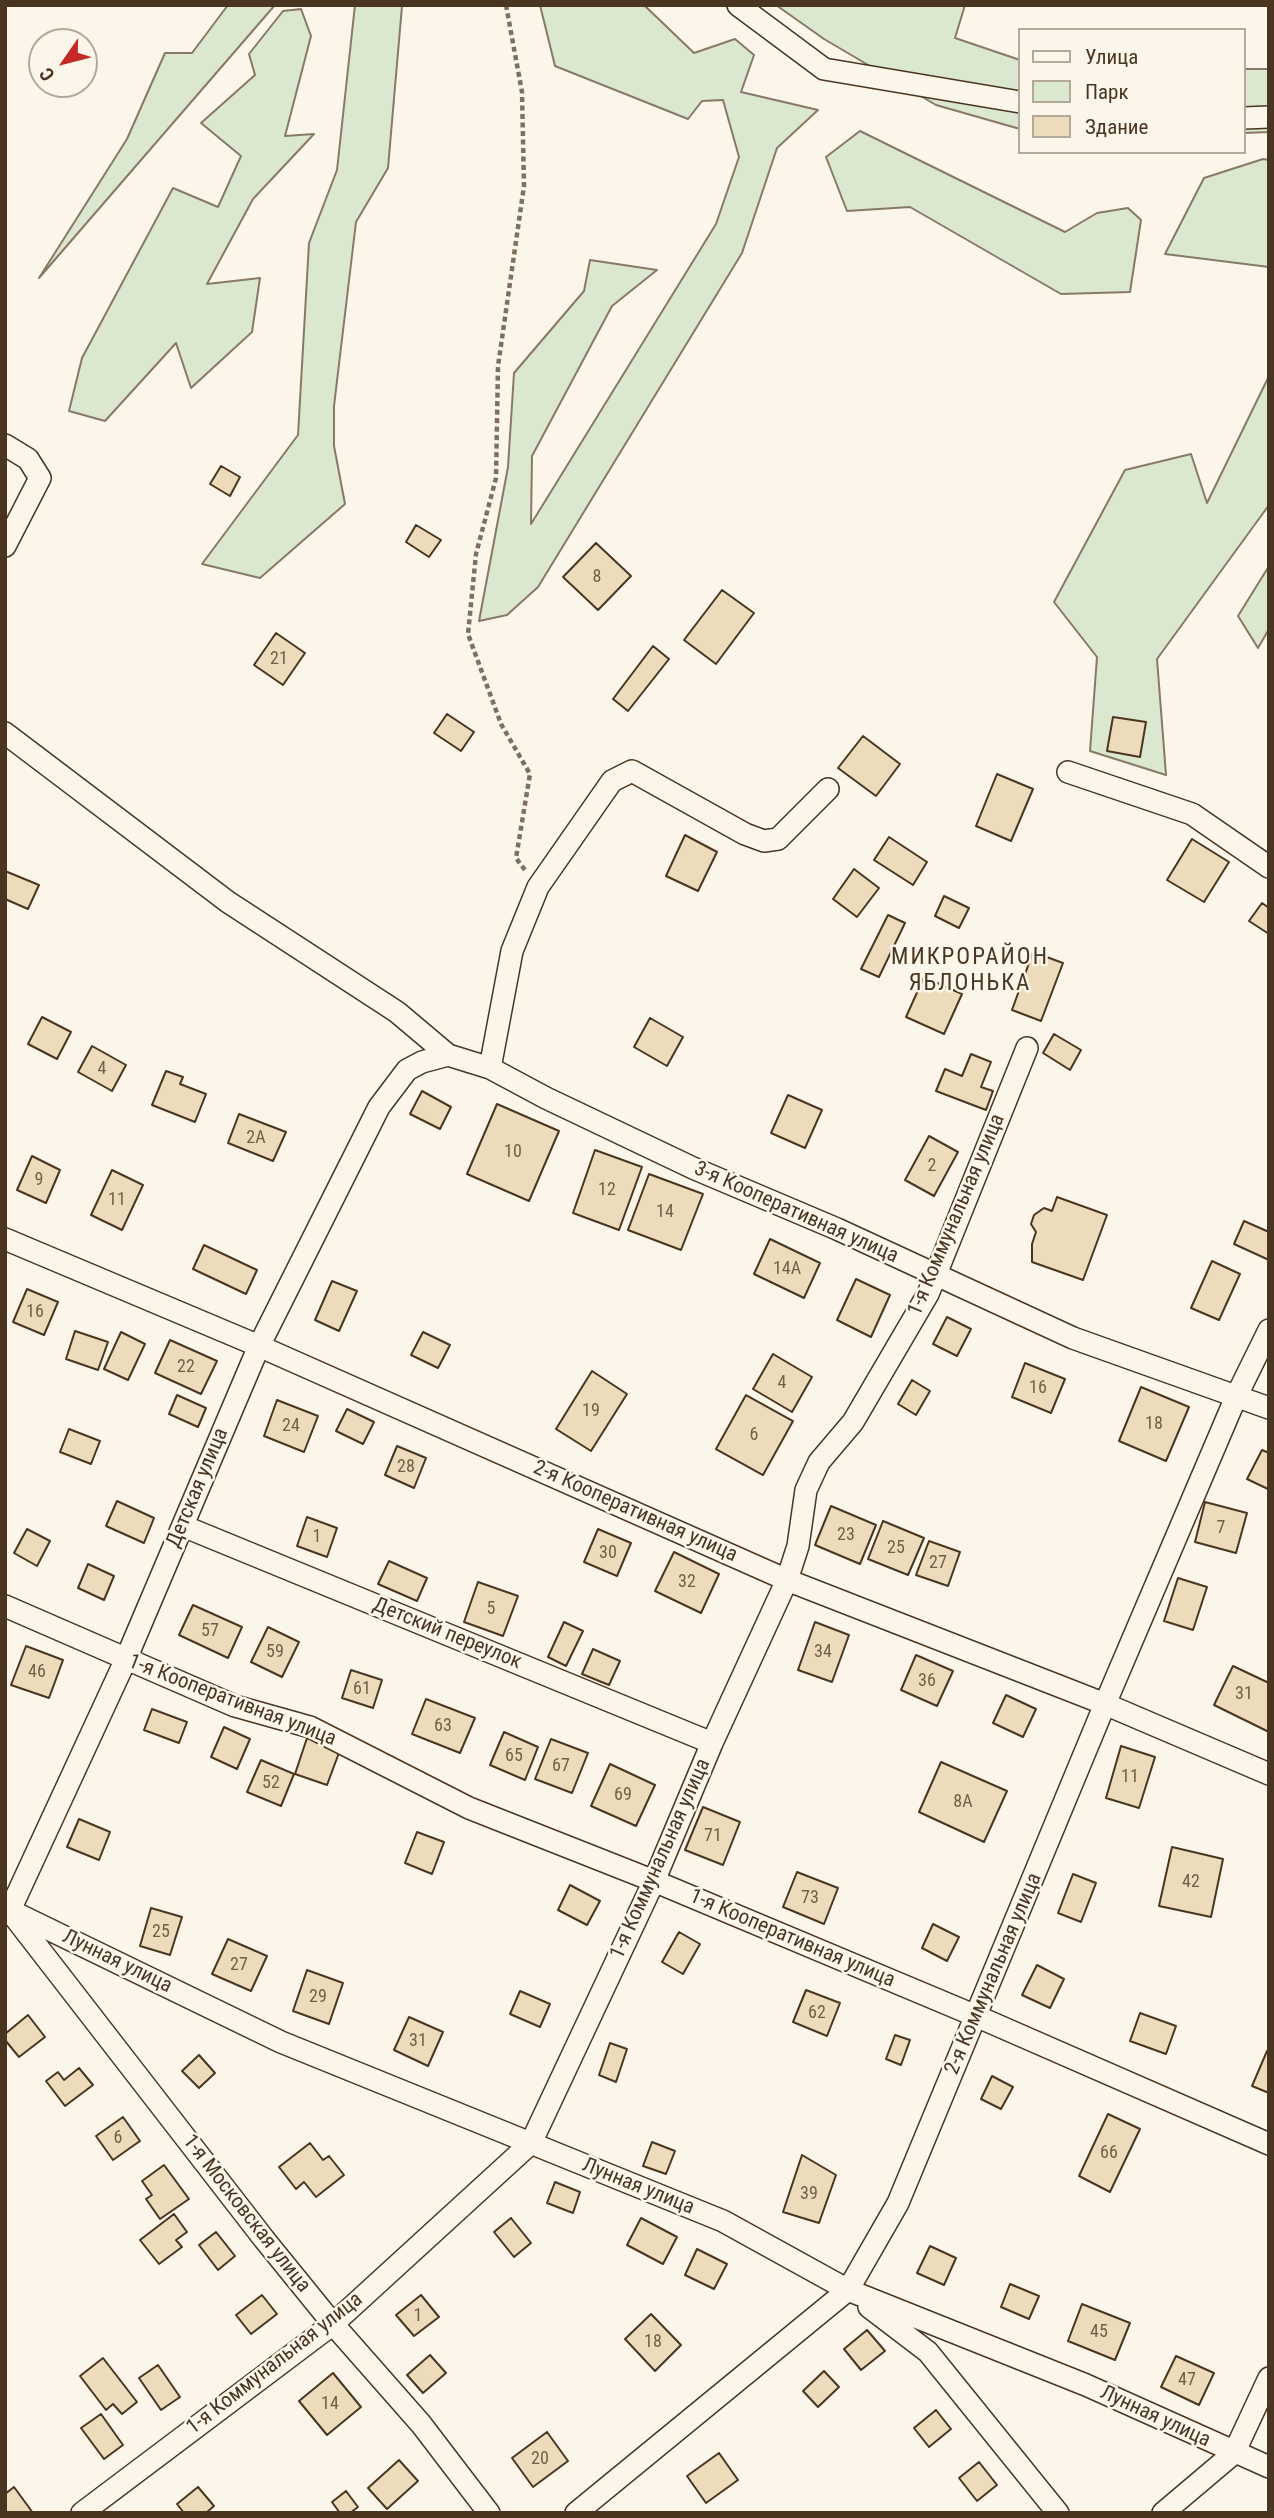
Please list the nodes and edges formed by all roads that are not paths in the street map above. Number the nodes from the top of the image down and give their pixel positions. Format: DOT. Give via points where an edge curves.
graph roads {
  1 [pos="738,5"];
  2 [pos="1018,102"];
  3 [pos="1269,117"];
  4 [pos="1246,118"];
  5 [pos="5,445"];
  6 [pos="5,546"];
  7 [pos="5,733"];
  8 [pos="1068,772"];
  9 [pos="828,789"];
  10 [pos="1269,867"];
  11 [pos="1027,1048"];
  12 [pos="448,1055"];
  13 [pos="490,1068"];
  14 [pos="5,1239"];
  15 [pos="935,1275"];
  16 [pos="1269,1330"];
  17 [pos="258,1346"];
  18 [pos="1236,1397"];
  19 [pos="1269,1408"];
  20 [pos="183,1525"];
  21 [pos="787,1580"];
  22 [pos="5,1606"];
  23 [pos="125,1659"];
  24 [pos="1105,1704"];
  25 [pos="712,1743"];
  26 [pos="1269,1774"];
  27 [pos="654,1881"];
  28 [pos="7,1911"];
  29 [pos="976,2016"];
  30 [pos="531,2143"];
  31 [pos="1269,2144"];
  32 [pos="848,2290"];
  33 [pos="333,2324"];
  34 [pos="1269,2378"];
  35 [pos="1234,2453"];
  36 [pos="1269,2467"];
  37 [pos="82,2513"];
  38 [pos="489,2513"];
  39 [pos="576,2513"];
  40 [pos="1058,2513"];
  41 [pos="1163,2513"];
  1 -- 2 [label="street" via="824,69"];
  3 -- 4 [label="street"];
  5 -- 6 [label="street" via="29,459 40,478"];
  7 -- 12 [label="street" via="228,902 397,1012"];
  8 -- 10 [label="street" via="1192,814"];
  9 -- 13 [label="street" via="778,839 764,841 632,771 612,781 538,887 512,951"];
  11 -- 15 [label="street, 1-я Коммунальная улица"];
  12 -- 13 [label="street, 3-я Кооперативная улица"];
  12 -- 17 [label="street, Детская улица" via="407,1070 379,1107"];
  13 -- 15 [label="street, 3-я Кооперативная улица" via="632,1139"];
  14 -- 17 [label="street, 2-я Кооперативная улица"];
  15 -- 18 [label="street, 3-я Кооперативная улица" via="1073,1338"];
  15 -- 21 [label="street, 1-я Коммунальная улица" via="853,1422 819,1462 806,1490 798,1546"];
  16 -- 18 [label="street, 2-я Коммунальная улица"];
  17 -- 20 [label="street, Детская улица"];
  17 -- 21 [label="street, 2-я Кооперативная улица"];
  18 -- 19 [label="street, 3-я Кооперативная улица"];
  18 -- 24 [label="street, 2-я Коммунальная улица"];
  20 -- 23 [label="street, Детская улица"];
  20 -- 25 [label="street, Детский переулок"];
  21 -- 24 [label="street, 2-я Кооперативная улица"];
  21 -- 25 [label="street, 1-я Коммунальная улица"];
  22 -- 23 [label="street, 1-я Кооперативная улица"];
  23 -- 27 [label="street, 1-я Кооперативная улица" via="235,1706 310,1727 469,1808"];
  23 -- 28 [label="street, Детская улица"];
  24 -- 26 [label="street, 2-я Кооперативная улица"];
  24 -- 29 [label="street, 2-я Коммунальная улица"];
  25 -- 27 [label="street, 1-я Коммунальная улица"];
  27 -- 29 [label="street, 1-я Кооперативная улица"];
  27 -- 30 [label="street, 1-я Коммунальная улица"];
  28 -- 30 [label="street, Лунная улица" via="281,2042"];
  28 -- 33 [label="street, 1-я Московская улица"];
  29 -- 31 [label="street, 1-я Кооперативная улица"];
  29 -- 32 [label="street, 2-я Коммунальная улица" via="898,2203"];
  30 -- 32 [label="street, Лунная улица" via="723,2221"];
  30 -- 33 [label="street, 1-я Коммунальная улица"];
  32 -- 35 [label="street, Лунная улица" via="1086,2385"];
  32 -- 39 [label="street, 2-я Коммунальная улица"];
  32 -- 40 [label="street" via="928,2352"];
  33 -- 37 [label="street, 1-я Коммунальная улица"];
  33 -- 38 [label="street, 1-я Московская улица" via="421,2424"];
  34 -- 35 [label="street"];
  35 -- 36 [label="street, Лунная улица"];
  35 -- 41 [label="street"];
}
